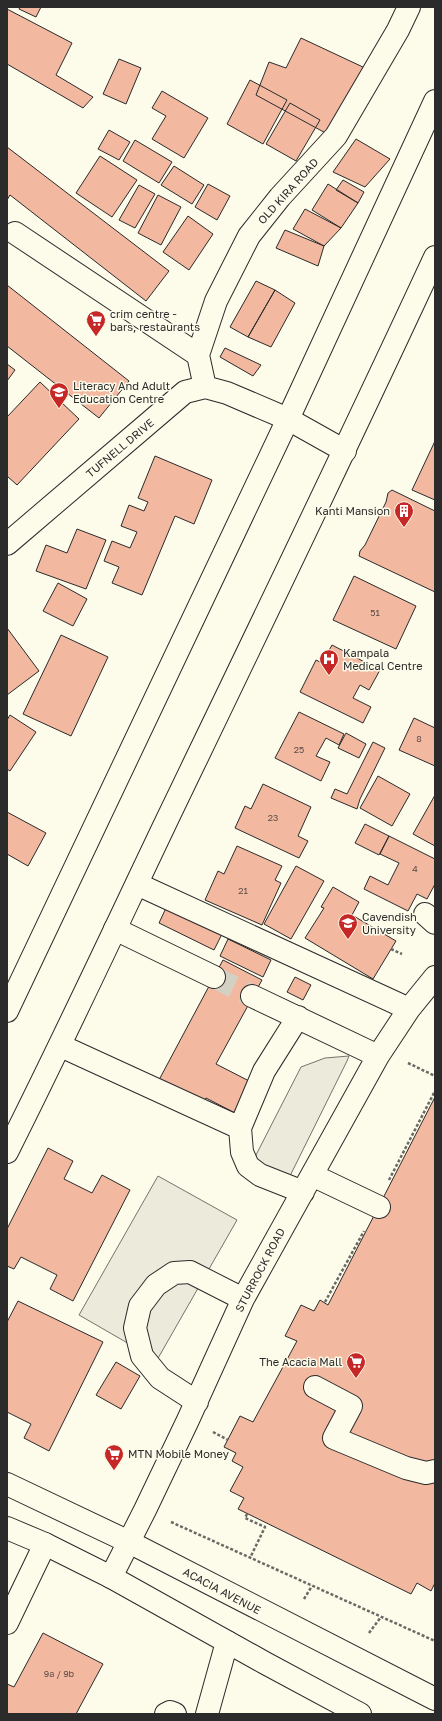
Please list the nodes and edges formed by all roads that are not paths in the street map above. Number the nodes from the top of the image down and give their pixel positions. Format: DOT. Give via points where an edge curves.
graph roads {
  1 [pos="409,7"];
  2 [pos="435,101"];
  3 [pos="15,233"];
  4 [pos="435,257"];
  5 [pos="198,355"];
  6 [pos="205,387"];
  7 [pos="288,419"];
  8 [pos="345,451"];
  9 [pos="7,544"];
  10 [pos="136,884"];
  11 [pos="115,929"];
  12 [pos="214,977"];
  13 [pos="435,977"];
  14 [pos="252,996"];
  15 [pos="409,1009"];
  16 [pos="7,1011"];
  17 [pos="298,1017"];
  18 [pos="60,1046"];
  19 [pos="378,1056"];
  20 [pos="240,1128"];
  21 [pos="7,1152"];
  22 [pos="308,1183"];
  23 [pos="378,1206"];
  24 [pos="243,1299"];
  25 [pos="315,1387"];
  26 [pos="197,1402"];
  27 [pos="435,1471"];
  28 [pos="7,1484"];
  29 [pos="7,1528"];
  30 [pos="129,1542"];
  31 [pos="45,1544"];
  32 [pos="111,1577"];
  33 [pos="7,1623"];
  34 [pos="227,1642"];
  35 [pos="435,1699"];
  36 [pos="166,1714"];
  37 [pos="175,1714"];
  38 [pos="207,1714"];
  39 [pos="360,1714"];
  1 -- 5 [label="main road, OLD KIRA ROAD" via="336,136 280,197 249,236 216,301"];
  2 -- 7 [label="main road"];
  3 -- 5 [label="main road"];
  4 -- 8 [label="main road"];
  5 -- 6 [label="main road"];
  6 -- 7 [label="main road, TUFNELL DRIVE" via="227,393"];
  6 -- 9 [label="main road, TUFNELL DRIVE" via="185,392"];
  7 -- 8 [label="main road, TUFNELL DRIVE"];
  7 -- 16 [label="main road"];
  8 -- 10 [label="main road"];
  10 -- 11 [label="main road"];
  10 -- 15 [label="main road"];
  11 -- 12 [label="main road"];
  11 -- 18 [label="main road"];
  13 -- 15 [label="main road, STURROCK ROAD"];
  14 -- 17 [label="main road"];
  15 -- 19 [label="main road, STURROCK ROAD"];
  17 -- 19 [label="main road"];
  17 -- 20 [label="main road" via="264,1071"];
  18 -- 20 [label="main road"];
  18 -- 21 [label="main road"];
  19 -- 22 [label="main road, STURROCK ROAD"];
  20 -- 22 [label="main road" via="242,1152 248,1166 260,1175"];
  22 -- 23 [label="main road"];
  22 -- 24 [label="main road, STURROCK ROAD"];
  24 -- 26 [label="main road, STURROCK ROAD"];
  24 -- 26 [label="main road" via="190,1272 174,1273 156,1285 140,1306 135,1328 142,1356 160,1378"];
  25 -- 27 [label="main road" via="351,1406 334,1438 406,1468 426,1473"];
  26 -- 30 [label="main road, STURROCK ROAD"];
  28 -- 30 [label="main road, ACACIA AVENUE"];
  29 -- 31 [label="main road"];
  30 -- 32 [label="main road, STURROCK ROAD"];
  30 -- 35 [label="main road, ACACIA AVENUE"];
  31 -- 32 [label="main road"];
  31 -- 33 [label="main road"];
  32 -- 34 [label="main road"];
  34 -- 38 [label="main road"];
  34 -- 39 [label="main road"];
  36 -- 37 [label="main road"];
}
